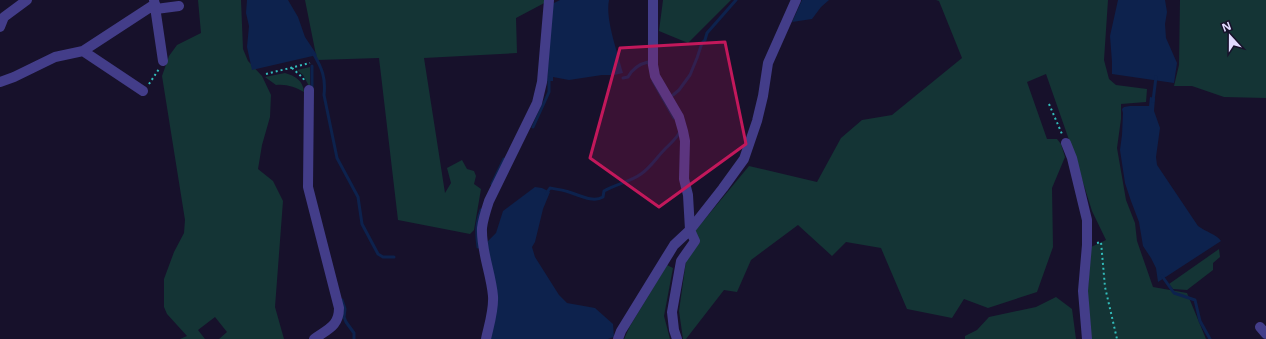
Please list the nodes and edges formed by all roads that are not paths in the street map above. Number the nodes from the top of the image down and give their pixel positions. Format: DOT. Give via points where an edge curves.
graph roads {
  1 [pos="27,0"];
  2 [pos="548,0"];
  3 [pos="653,0"];
  4 [pos="796,0"];
  5 [pos="155,4"];
  6 [pos="180,6"];
  7 [pos="0,28"];
  8 [pos="83,51"];
  9 [pos="162,61"];
  10 [pos="0,82"];
  11 [pos="309,90"];
  12 [pos="143,91"];
  13 [pos="1066,143"];
  14 [pos="690,230"];
  15 [pos="314,339"];
  16 [pos="486,339"];
  17 [pos="618,339"];
  18 [pos="677,339"];
  19 [pos="1087,339"];
  1 -- 7 [label="street" via="4,17"];
  2 -- 16 [label="street" via="542,82 537,103 484,214 483,244 493,296"];
  3 -- 14 [label="street" via="653,65 657,81 678,117 683,131 684,179 688,195"];
  4 -- 14 [label="street" via="768,63 757,121 744,159"];
  5 -- 6 [label="street"];
  5 -- 8 [label="street"];
  5 -- 9 [label="street"];
  8 -- 10 [label="street" via="55,57"];
  8 -- 12 [label="street"];
  11 -- 15 [label="street" via="308,188 339,308 337,323"];
  13 -- 19 [label="street" via="1087,220 1083,291"];
  14 -- 17 [label="street" via="674,245"];
  14 -- 18 [label="street" via="695,242 681,261 672,312"];
}
